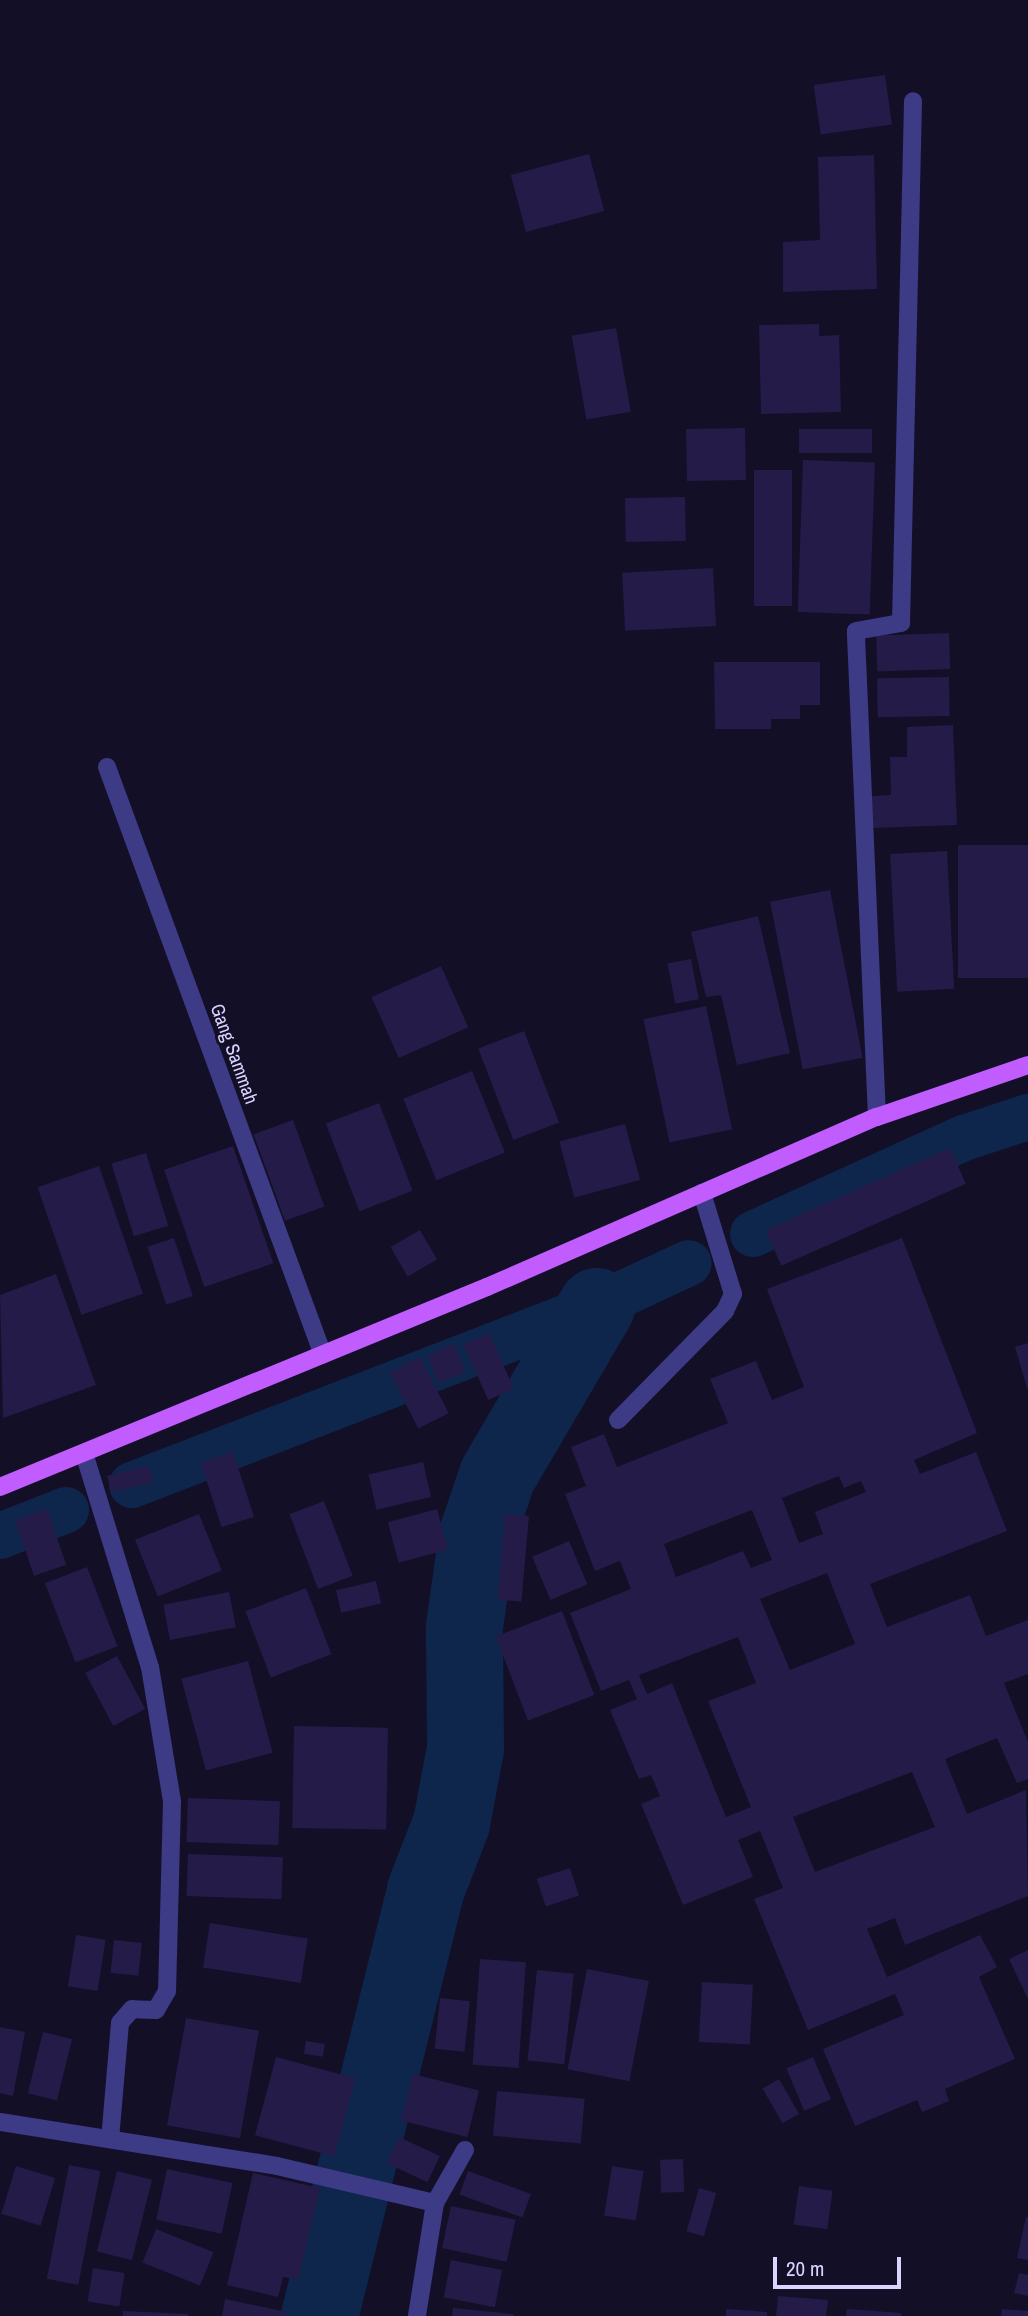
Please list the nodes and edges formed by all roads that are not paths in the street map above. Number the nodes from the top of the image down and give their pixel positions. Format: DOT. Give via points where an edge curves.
graph roads {
  1 [pos="913,101"];
  2 [pos="107,767"];
  3 [pos="1028,1065"];
  4 [pos="877,1117"];
  5 [pos="702,1193"];
  6 [pos="323,1355"];
  7 [pos="618,1420"];
  8 [pos="84,1453"];
  9 [pos="0,1487"];
  10 [pos="0,2122"];
  11 [pos="110,2140"];
  12 [pos="465,2150"];
  13 [pos="435,2203"];
  14 [pos="417,2316"];
  1 -- 4 [label="street" via="901,623 856,631"];
  2 -- 6 [label="street, Gang Sammah"];
  3 -- 4 [label="main road"];
  4 -- 5 [label="main road"];
  5 -- 6 [label="main road"];
  5 -- 7 [label="street" via="733,1294 725,1311"];
  6 -- 8 [label="main road"];
  8 -- 9 [label="main road"];
  8 -- 11 [label="street" via="149,1667 172,1802 167,1991 156,2010 132,2009 120,2023"];
  10 -- 11 [label="street"];
  11 -- 13 [label="street" via="327,2177"];
  12 -- 13 [label="street"];
  13 -- 14 [label="street"];
}
